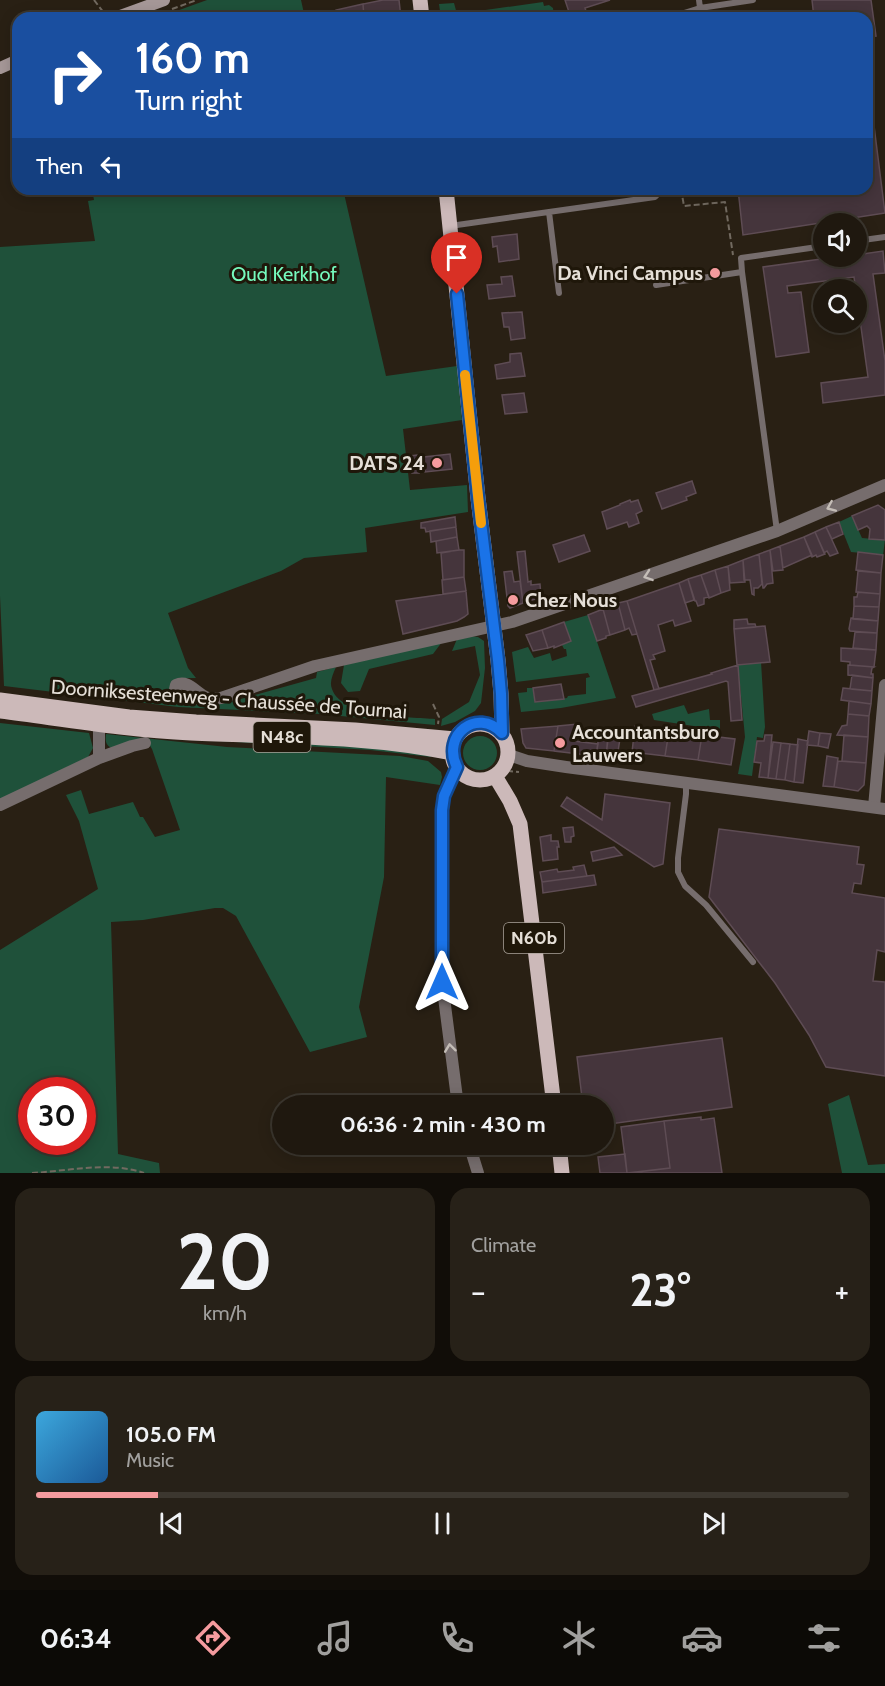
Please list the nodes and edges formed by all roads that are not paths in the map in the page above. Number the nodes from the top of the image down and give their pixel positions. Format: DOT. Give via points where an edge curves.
graph roads {
  1 [pos="164,0"];
  2 [pos="699,0"];
  3 [pos="753,0"];
  4 [pos="700,8"];
  5 [pos="132,12"];
  6 [pos="687,12"];
  7 [pos="447,195"];
  8 [pos="657,195"];
  9 [pos="549,212"];
  10 [pos="450,226"];
  11 [pos="885,237"];
  12 [pos="867,240"];
  13 [pos="813,248"];
  14 [pos="742,272"];
  15 [pos="656,285"];
  16 [pos="559,293"];
  17 [pos="885,485"];
  18 [pos="777,531"];
  19 [pos="493,626"];
  20 [pos="500,681"];
  21 [pos="885,685"];
  22 [pos="208,698"];
  23 [pos="0,700"];
  24 [pos="0,711"];
  25 [pos="97,718"];
  26 [pos="480,723"];
  27 [pos="502,733"];
  28 [pos="145,743"];
  29 [pos="454,753"];
  30 [pos="509,755"];
  31 [pos="99,758"];
  32 [pos="495,776"];
  33 [pos="686,783"];
  34 [pos="0,805"];
  35 [pos="879,808"];
  36 [pos="753,962"];
  37 [pos="457,1095"];
  38 [pos="553,1095"];
  39 [pos="472,1155"];
  40 [pos="560,1155"];
  41 [pos="478,1173"];
  42 [pos="562,1173"];
  1 -- 5 [label="main road"];
  2 -- 4 [label="lane"];
  3 -- 4 [label="lane"];
  4 -- 6 [label="lane"];
  7 -- 10 [label="main road"];
  8 -- 9 [label="lane"];
  9 -- 10 [label="lane"];
  9 -- 16 [label="lane"];
  10 -- 19 [label="main road"];
  11 -- 12 [label="lane"];
  13 -- 14 [label="lane" via="741,258"];
  14 -- 15 [label="lane"];
  14 -- 18 [label="lane"];
  17 -- 18 [label="street, one-way"];
  18 -- 19 [label="street, one-way"];
  19 -- 20 [label="main road"];
  19 -- 22 [label="street" via="315,666 221,698"];
  20 -- 26 [label="main road" via="488,714"];
  20 -- 27 [label="main road"];
  21 -- 35 [label="street"];
  23 -- 25 [label="main road, Doorniksesteenweg - Chaussée de Tournai / N48c"];
  24 -- 25 [label="main road, Doorniksesteenweg - Chaussée de Tournai / N48c"];
  25 -- 29 [label="main road, Doorniksesteenweg - Chaussée de Tournai / N48c" via="189,733 350,740"];
  25 -- 31 [label="street"];
  26 -- 27 [label="main road"];
  26 -- 29 [label="main road" via="464,728"];
  27 -- 30 [label="main road"];
  28 -- 31 [label="street"];
  29 -- 32 [label="main road" via="465,776 477,780"];
  37 -- 29 [label="street, one-way" via="442,982 442,810"];
  30 -- 32 [label="main road"];
  30 -- 33 [label="street" via="527,761"];
  31 -- 34 [label="street"];
  32 -- 38 [label="main road, N60b" via="520,824"];
  33 -- 35 [label="street"];
  33 -- 36 [label="lane" via="678,872 685,886"];
  39 -- 41 [label="street"];
  40 -- 42 [label="main road"];
}
